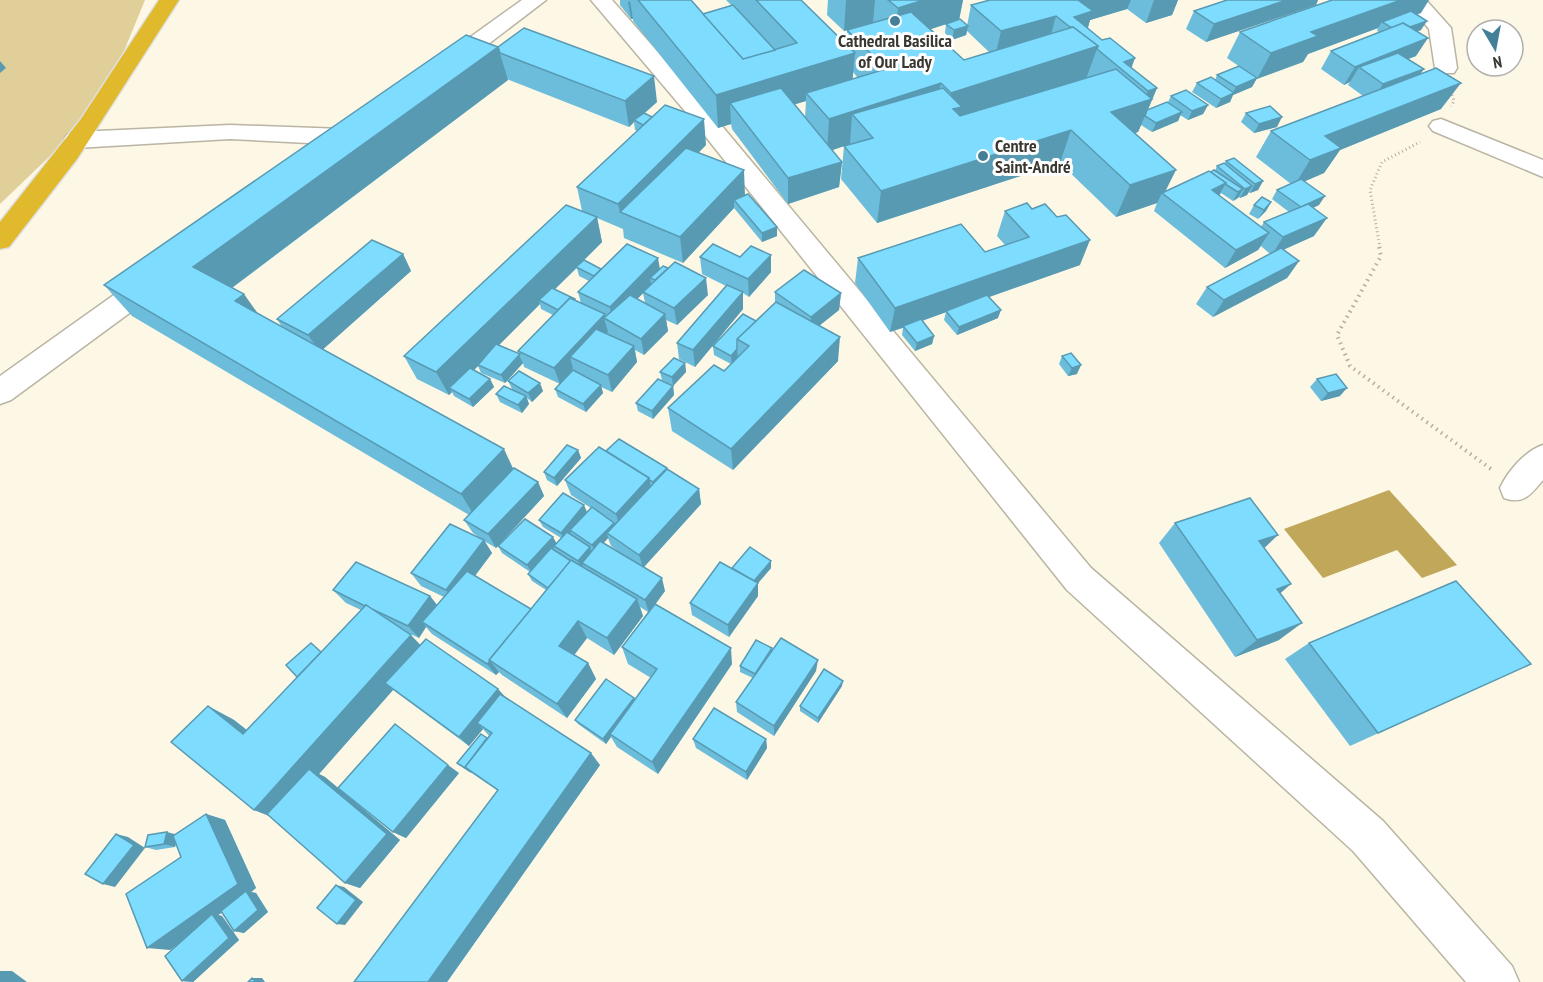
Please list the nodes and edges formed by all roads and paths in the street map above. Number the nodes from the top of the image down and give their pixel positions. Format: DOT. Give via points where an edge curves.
graph roads {
  1 [pos="169,0"];
  2 [pos="536,0"];
  3 [pos="600,0"];
  4 [pos="1415,0"];
  5 [pos="1446,68"];
  6 [pos="423,82"];
  7 [pos="376,116"];
  8 [pos="1441,126"];
  9 [pos="348,137"];
  10 [pos="76,140"];
  11 [pos="320,158"];
  12 [pos="1543,169"];
  13 [pos="0,240"];
  14 [pos="176,264"];
  15 [pos="0,392"];
  16 [pos="1543,458"];
  17 [pos="1516,488"];
  18 [pos="1496,982"];
  1 -- 10 [label="highway"];
  2 -- 6 [label="street"];
  3 -- 18 [label="street" via="698,112 1079,579 1368,836"];
  4 -- 5 [label="street" via="1440,28"];
  5 -- 8 [label="path" via="1454,101"];
  7 -- 9 [label="street"];
  8 -- 12 [label="street"];
  8 -- 17 [label="path" via="1437,133 1382,162 1370,190 1381,256 1337,335 1350,366"];
  9 -- 10 [label="street" via="230,132"];
  9 -- 11 [label="street"];
  10 -- 13 [label="highway" via="31,205"];
  14 -- 15 [label="street"];
  16 -- 17 [label="street"];
}
